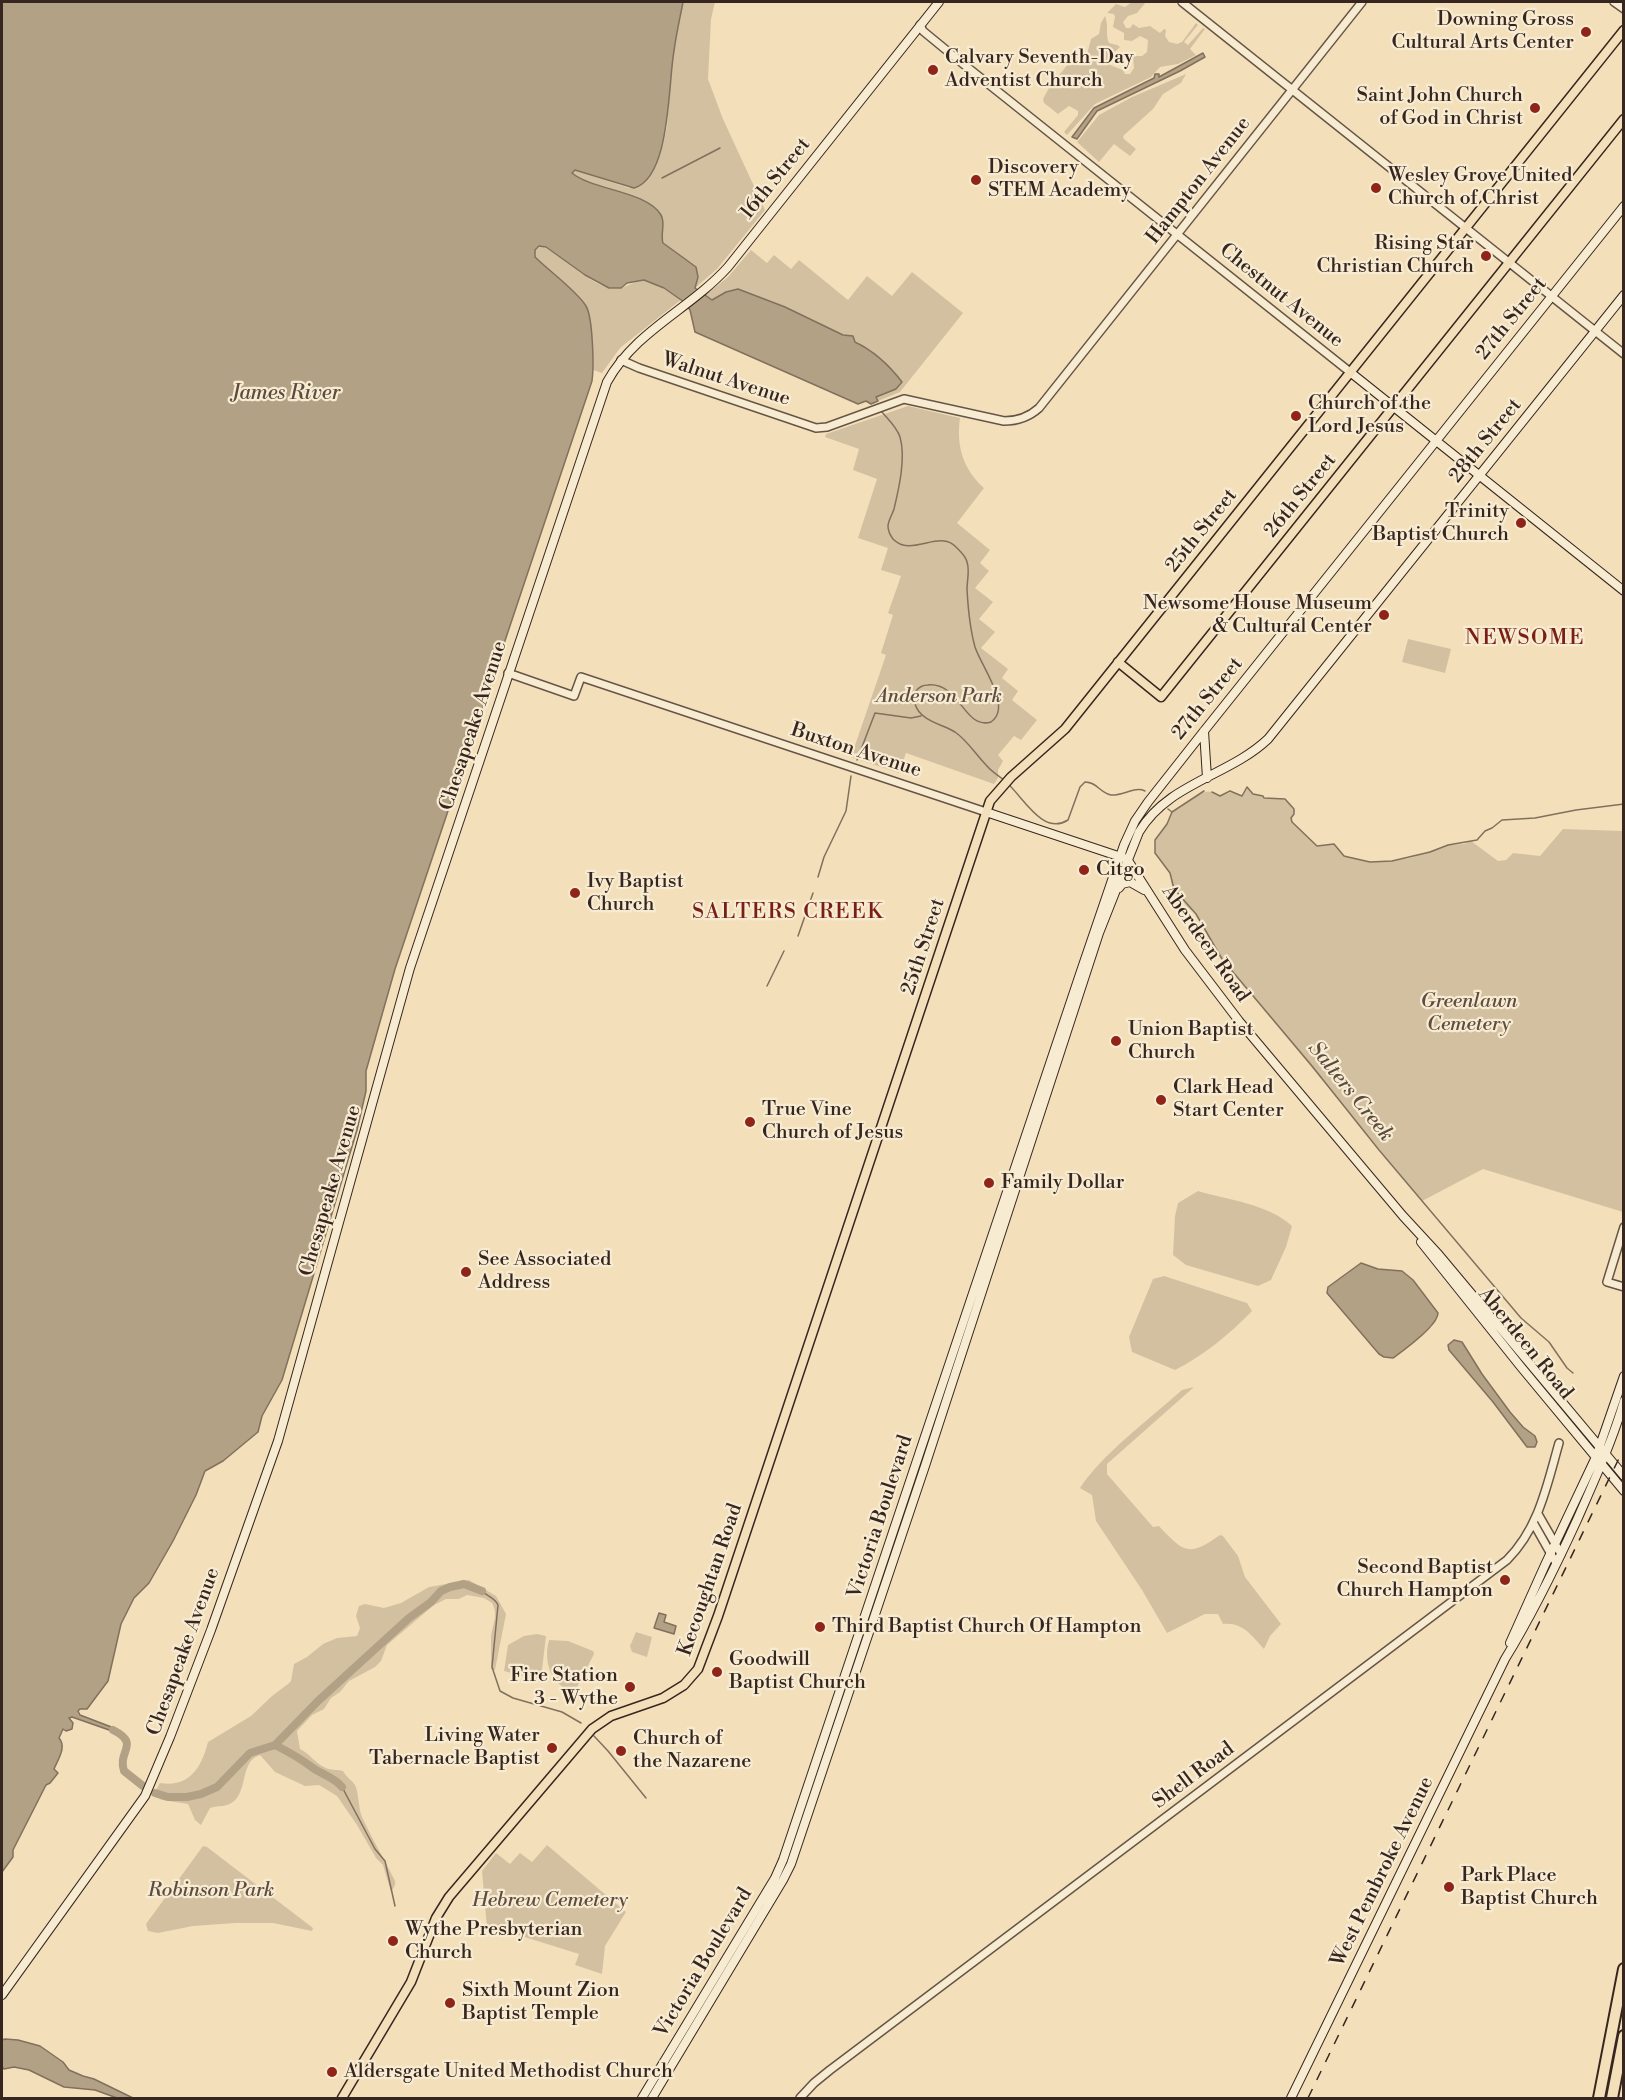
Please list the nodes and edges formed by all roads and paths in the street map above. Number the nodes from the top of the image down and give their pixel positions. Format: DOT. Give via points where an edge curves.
graph roads {
  1 [pos="939,2"];
  2 [pos="1182,2"];
  3 [pos="1362,2"];
  4 [pos="1614,2"];
  5 [pos="1623,9"];
  6 [pos="920,25"];
  7 [pos="1623,30"];
  8 [pos="1292,89"];
  9 [pos="1623,119"];
  10 [pos="1623,206"];
  11 [pos="1465,228"];
  12 [pos="1177,235"];
  13 [pos="1509,262"];
  14 [pos="1623,295"];
  15 [pos="1552,296"];
  16 [pos="1594,331"];
  17 [pos="1623,354"];
  18 [pos="621,360"];
  19 [pos="1350,372"];
  20 [pos="1393,407"];
  21 [pos="822,428"];
  22 [pos="1436,441"];
  23 [pos="1479,476"];
  24 [pos="1623,591"];
  25 [pos="1118,662"];
  26 [pos="508,673"];
  27 [pos="1204,731"];
  28 [pos="1207,778"];
  29 [pos="986,812"];
  30 [pos="1124,858"];
  31 [pos="1146,891"];
  32 [pos="1116,892"];
  33 [pos="1043,1092"];
  34 [pos="1403,1216"];
  35 [pos="1623,1227"];
  36 [pos="846,1231"];
  37 [pos="1623,1287"];
  38 [pos="1623,1376"];
  39 [pos="1623,1401"];
  40 [pos="1559,1443"];
  41 [pos="1603,1451"];
  42 [pos="1599,1460"];
  43 [pos="1623,1476"];
  44 [pos="1623,1491"];
  45 [pos="1538,1514"];
  46 [pos="1534,1524"];
  47 [pos="1555,1544"];
  48 [pos="1551,1553"];
  49 [pos="1561,1554"];
  50 [pos="1556,1563"];
  51 [pos="1505,1659"];
  52 [pos="1623,1969"];
  53 [pos="2,1995"];
  54 [pos="1623,2036"];
  55 [pos="342,2098"];
  56 [pos="642,2098"];
  57 [pos="652,2098"];
  58 [pos="800,2098"];
  59 [pos="1291,2098"];
  60 [pos="1599,2098"];
  61 [pos="1612,2098"];
  1 -- 6 [label="main road, 16th Street"];
  2 -- 8 [label="street"];
  3 -- 8 [label="street, Hampton Avenue"];
  4 -- 5 [label="street"];
  6 -- 12 [label="street, Chestnut Avenue"];
  6 -- 18 [label="main road, 16th Street" via="728,267 640,339"];
  7 -- 11 [label="main road, 25th Street"];
  8 -- 11 [label="street"];
  8 -- 12 [label="street, Hampton Avenue"];
  9 -- 13 [label="main road, 26th Street"];
  10 -- 15 [label="main road, 27th Street"];
  11 -- 13 [label="street"];
  11 -- 19 [label="main road, 25th Street"];
  12 -- 19 [label="street, Chestnut Avenue"];
  12 -- 21 [label="street, Hampton Avenue" via="1033,413 1004,422 904,399"];
  13 -- 15 [label="street"];
  13 -- 20 [label="main road, 26th Street"];
  14 -- 16 [label="main road, 28th Street"];
  15 -- 16 [label="street"];
  15 -- 22 [label="main road, 27th Street"];
  16 -- 17 [label="street"];
  16 -- 23 [label="main road, 28th Street"];
  18 -- 21 [label="street, Walnut Avenue"];
  18 -- 26 [label="main road, Chesapeake Avenue" via="602,395"];
  19 -- 20 [label="main road, Chestnut Avenue"];
  19 -- 25 [label="main road, 25th Street"];
  20 -- 22 [label="main road, Chestnut Avenue"];
  20 -- 25 [label="main road, 26th Street" via="1161,697"];
  22 -- 23 [label="main road, Chestnut Avenue"];
  22 -- 27 [label="main road, 27th Street"];
  23 -- 24 [label="main road, Chestnut Avenue"];
  23 -- 28 [label="main road, 28th Street" via="1268,739 1249,756"];
  25 -- 29 [label="main road, 25th Street" via="1065,729 1002,787"];
  26 -- 29 [label="street, Buxton Avenue" via="574,696 581,677"];
  26 -- 53 [label="main road, Chesapeake Avenue" via="410,968 278,1441 211,1630 142,1801"];
  27 -- 28 [label="main road"];
  27 -- 30 [label="main road, 27th Street" via="1139,814"];
  28 -- 30 [label="main road, 28th Street" via="1156,810"];
  29 -- 30 [label="main road, Buxton Avenue"];
  29 -- 36 [label="main road, 25th Street"];
  30 -- 31 [label="main road, Aberdeen Road"];
  30 -- 32 [label="main road, 27th Street"];
  30 -- 33 [label="main road, 27th Street"];
  31 -- 32 [label="main road" via="1127,882"];
  31 -- 34 [label="main road, Aberdeen Road" via="1190,958 1239,1021"];
  32 -- 33 [label="main road, 27th Street"];
  33 -- 56 [label="main road, Victoria Boulevard" via="783,1860"];
  33 -- 57 [label="main road, Victoria Boulevard" via="925,1466 791,1864"];
  34 -- 41 [label="main road, Aberdeen Road"];
  34 -- 42 [label="main road, Aberdeen Road" via="1434,1260"];
  35 -- 37 [label="street" via="1607,1282"];
  36 -- 55 [label="main road, Kecoughtan Road" via="698,1669 671,1694 621,1711 592,1728 470,1871 441,1908 412,1980"];
  38 -- 41 [label="main road, West Pembroke Avenue"];
  39 -- 41 [label="main road, West Pembroke Avenue"];
  40 -- 45 [label="street, Shell Road"];
  41 -- 42 [label="main road, West Pembroke Avenue"];
  41 -- 43 [label="main road, Aberdeen Road"];
  42 -- 44 [label="main road, Aberdeen Road"];
  42 -- 47 [label="main road, West Pembroke Avenue"];
  42 -- 49 [label="main road, West Pembroke Avenue"];
  45 -- 46 [label="street, Shell Road"];
  45 -- 47 [label="street"];
  46 -- 48 [label="street"];
  46 -- 58 [label="street, Shell Road" via="1521,1545 1499,1567 830,2070"];
  47 -- 48 [label="main road, West Pembroke Avenue"];
  47 -- 49 [label="street"];
  48 -- 50 [label="street"];
  48 -- 51 [label="main road, West Pembroke Avenue"];
  49 -- 50 [label="main road, West Pembroke Avenue"];
  50 -- 51 [label="main road, West Pembroke Avenue"];
  51 -- 59 [label="main road, West Pembroke Avenue"];
  52 -- 60 [label="highway"];
  54 -- 61 [label="highway"];
}
